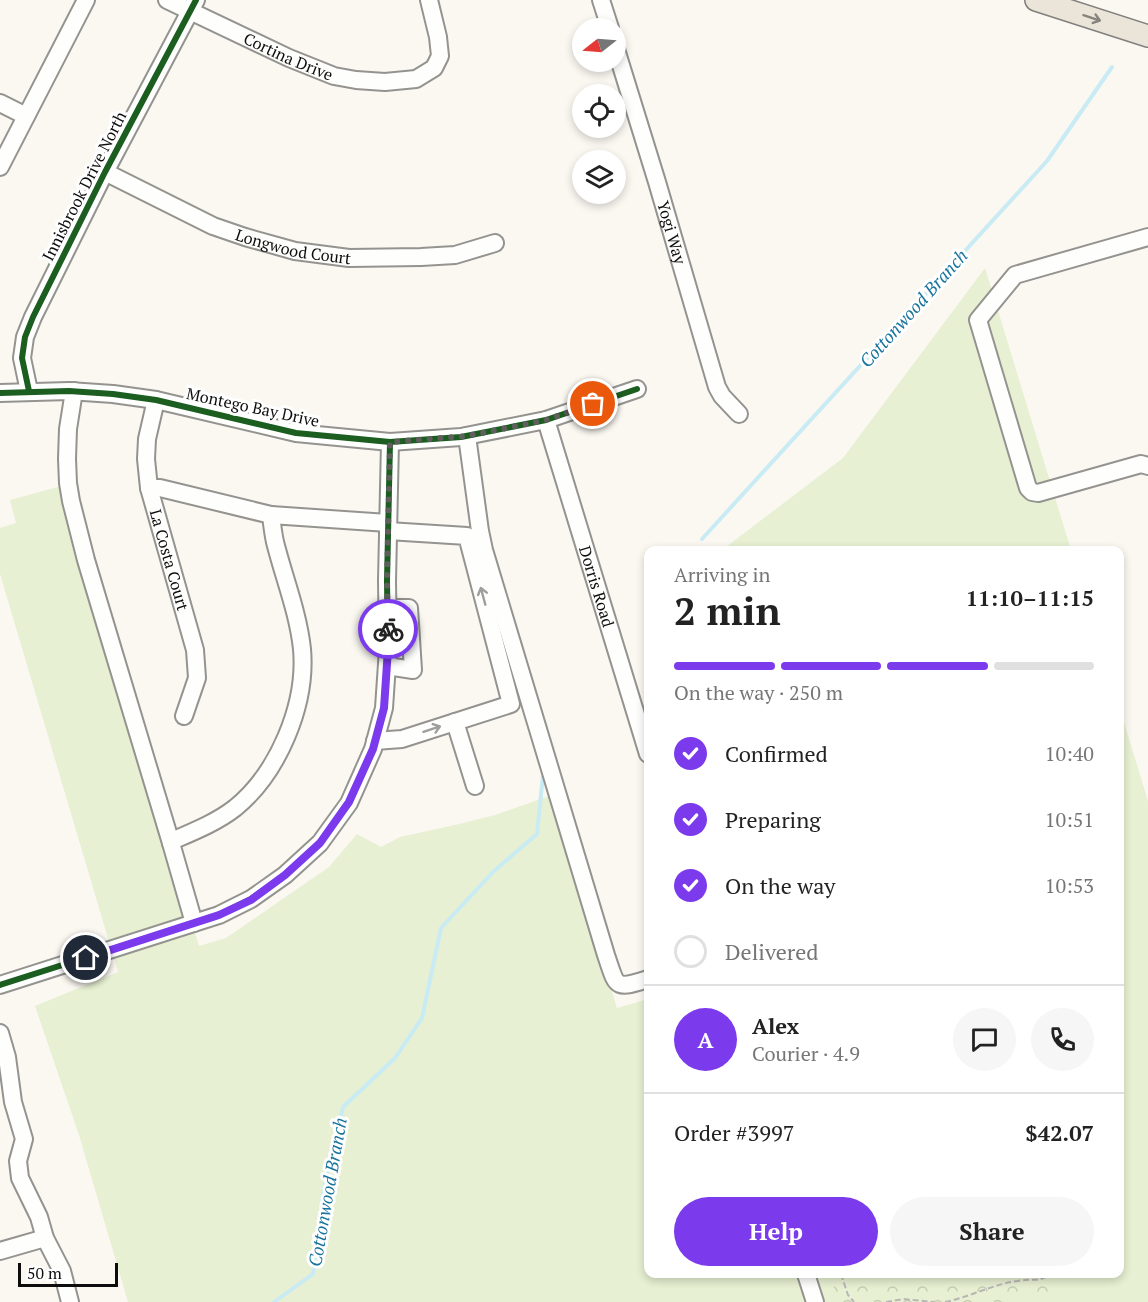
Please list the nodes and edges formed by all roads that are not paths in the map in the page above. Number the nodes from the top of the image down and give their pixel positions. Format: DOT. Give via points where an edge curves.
graph roads {
  1 [pos="86,0"];
  2 [pos="167,0"];
  3 [pos="429,0"];
  4 [pos="601,0"];
  5 [pos="1036,0"];
  6 [pos="193,6"];
  7 [pos="607,18"];
  8 [pos="1148,36"];
  9 [pos="623,72"];
  10 [pos="0,103"];
  11 [pos="26,116"];
  12 [pos="0,167"];
  13 [pos="105,172"];
  14 [pos="1148,237"];
  15 [pos="495,243"];
  16 [pos="637,390"];
  17 [pos="29,391"];
  18 [pos="74,391"];
  19 [pos="0,393"];
  20 [pos="156,400"];
  21 [pos="739,414"];
  22 [pos="546,420"];
  23 [pos="467,436"];
  24 [pos="390,442"];
  25 [pos="1148,466"];
  26 [pos="149,488"];
  27 [pos="271,515"];
  28 [pos="388,527"];
  29 [pos="388,608"];
  30 [pos="387,666"];
  31 [pos="184,716"];
  32 [pos="455,722"];
  33 [pos="375,741"];
  34 [pos="644,741"];
  35 [pos="475,786"];
  36 [pos="171,843"];
  37 [pos="194,923"];
  38 [pos="644,980"];
  39 [pos="0,985"];
  40 [pos="0,1034"];
  41 [pos="45,1238"];
  42 [pos="0,1251"];
  43 [pos="807,1278"];
  44 [pos="70,1302"];
  45 [pos="815,1302"];
  1 -- 11 [label="street"];
  2 -- 6 [label="street, Cortina Drive"];
  3 -- 6 [label="street, Cortina Drive" via="440,56 435,68 416,79 385,82 334,76 289,58"];
  4 -- 7 [label="street"];
  5 -- 8 [label="main road, one-way"];
  6 -- 13 [label="street, Innisbrook Drive North"];
  9 -- 21 [label="street, Yogi Way" via="717,387"];
  10 -- 11 [label="street"];
  11 -- 12 [label="street"];
  13 -- 15 [label="street, Longwood Court" via="213,226 296,251 349,258 421,257 455,255"];
  13 -- 17 [label="street, Innisbrook Drive North" via="25,337 22,358"];
  14 -- 25 [label="street" via="1015,275 978,320 1032,492 1141,464"];
  16 -- 22 [label="street, Montego Bay Drive"];
  17 -- 18 [label="street, Montego Bay Drive"];
  17 -- 19 [label="street, Montego Bay Drive"];
  18 -- 20 [label="street, Montego Bay Drive"];
  18 -- 36 [label="street" via="67,459 71,501"];
  20 -- 24 [label="street, Montego Bay Drive" via="296,433"];
  20 -- 26 [label="street, La Costa Court" via="147,439"];
  22 -- 23 [label="street, Montego Bay Drive"];
  22 -- 34 [label="street, Dorris Road"];
  23 -- 24 [label="street, Montego Bay Drive"];
  23 -- 38 [label="street" via="484,550 606,955 622,986"];
  24 -- 28 [label="street"];
  26 -- 27 [label="street"];
  26 -- 31 [label="street, La Costa Court" via="195,650 197,678"];
  27 -- 28 [label="street"];
  27 -- 36 [label="street" via="302,651 296,711 284,744 251,792 216,820"];
  28 -- 29 [label="street"];
  32 -- 28 [label="street, one-way" via="511,704 467,536"];
  29 -- 30 [label="street"];
  29 -- 30 [label="street" via="409,608 413,670"];
  30 -- 33 [label="street" via="384,708"];
  33 -- 32 [label="street, one-way" via="402,739"];
  32 -- 35 [label="street"];
  33 -- 37 [label="street" via="349,802 320,843 251,900"];
  36 -- 37 [label="street"];
  37 -- 39 [label="street"];
  40 -- 41 [label="street" via="24,1139 18,1161 20,1178"];
  41 -- 42 [label="street"];
  41 -- 44 [label="street" via="62,1271"];
  43 -- 45 [label="street"];
}
